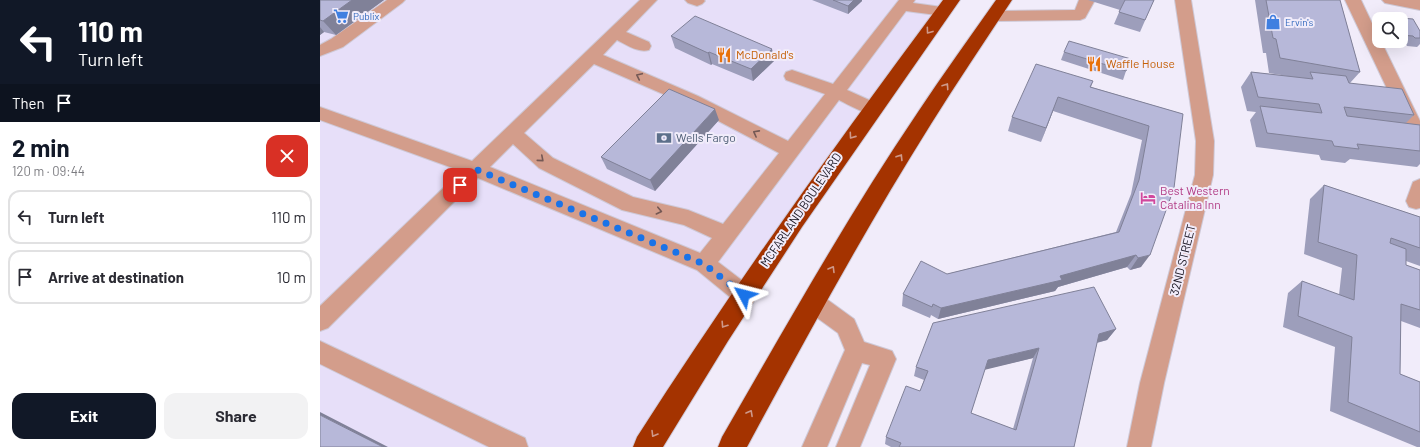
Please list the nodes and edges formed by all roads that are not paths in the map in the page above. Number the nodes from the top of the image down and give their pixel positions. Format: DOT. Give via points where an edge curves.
graph roads {
  1 [pos="397,0"];
  2 [pos="649,0"];
  3 [pos="1004,0"];
  4 [pos="1086,0"];
  5 [pos="1183,0"];
  6 [pos="1353,0"];
  7 [pos="1390,0"];
  8 [pos="904,3"];
  9 [pos="948,5"];
  10 [pos="1420,5"];
  11 [pos="994,16"];
  12 [pos="615,33"];
  13 [pos="644,46"];
  14 [pos="320,51"];
  15 [pos="590,56"];
  16 [pos="792,76"];
  17 [pos="836,92"];
  18 [pos="872,108"];
  19 [pos="320,113"];
  20 [pos="512,133"];
  21 [pos="1420,139"];
  22 [pos="790,151"];
  23 [pos="475,169"];
  24 [pos="727,235"];
  25 [pos="704,264"];
  26 [pos="744,295"];
  27 [pos="812,302"];
  28 [pos="320,321"];
  29 [pos="856,350"];
  30 [pos="320,352"];
  31 [pos="516,447"];
  32 [pos="647,447"];
  33 [pos="732,447"];
  34 [pos="814,447"];
  35 [pos="848,447"];
  36 [pos="1138,447"];
  1 -- 14 [label="street" via="337,43"];
  2 -- 12 [label="street"];
  3 -- 11 [label="highway"];
  4 -- 11 [label="street" via="1080,16"];
  5 -- 36 [label="street, 32ND STREET" via="1205,141 1204,175"];
  6 -- 21 [label="street"];
  7 -- 10 [label="street"];
  8 -- 9 [label="street"];
  8 -- 17 [label="street"];
  9 -- 18 [label="highway, MCFARLAND BOULEVARD, one-way"];
  27 -- 11 [label="highway, one-way" via="924,118"];
  12 -- 13 [label="street"];
  12 -- 15 [label="street"];
  15 -- 20 [label="street"];
  22 -- 15 [label="street, one-way" via="658,85"];
  16 -- 17 [label="street"];
  17 -- 18 [label="street"];
  17 -- 22 [label="street"];
  18 -- 26 [label="highway, MCFARLAND BOULEVARD, one-way"];
  19 -- 23 [label="street"];
  20 -- 23 [label="street"];
  20 -- 24 [label="street, one-way" via="546,163 629,204 688,218"];
  22 -- 24 [label="street"];
  23 -- 25 [label="street"];
  23 -- 28 [label="street"];
  24 -- 25 [label="street"];
  25 -- 26 [label="street"];
  26 -- 32 [label="highway, MCFARLAND BOULEVARD, one-way"];
  27 -- 29 [label="street" via="846,326"];
  33 -- 27 [label="highway, one-way"];
  29 -- 34 [label="street"];
  29 -- 35 [label="street" via="884,359"];
  30 -- 31 [label="street"];
}
